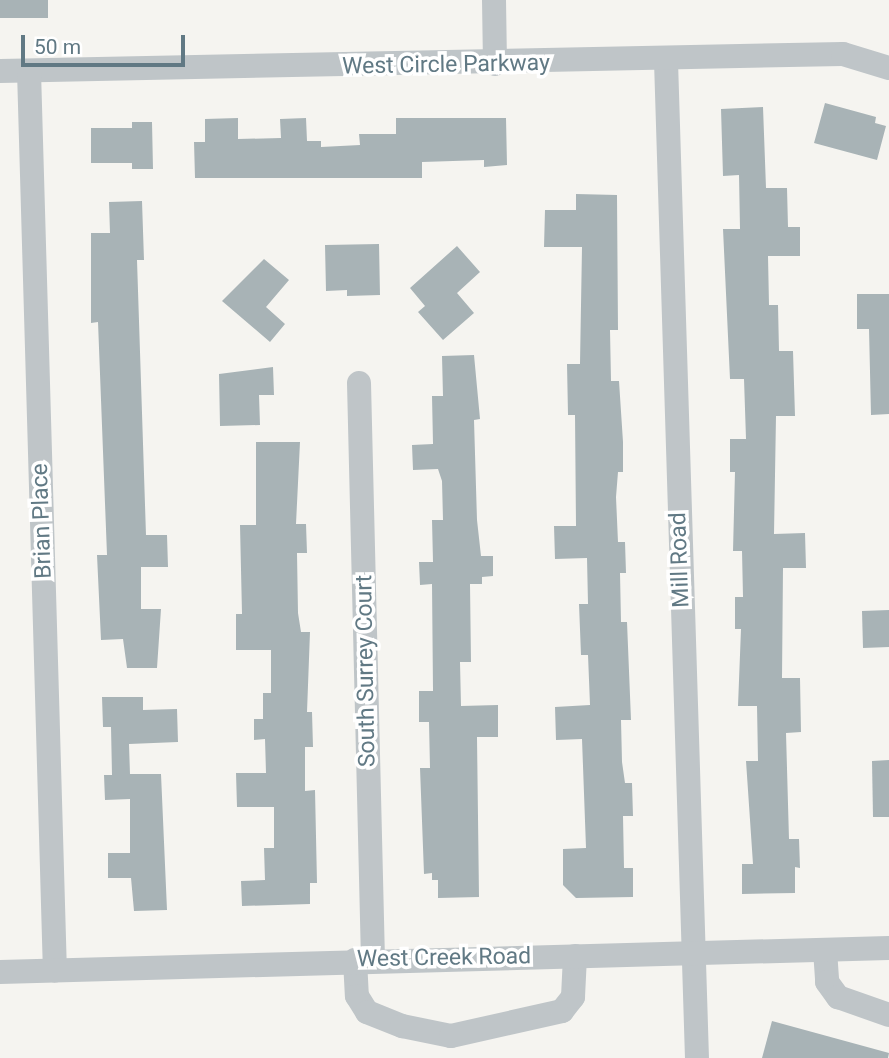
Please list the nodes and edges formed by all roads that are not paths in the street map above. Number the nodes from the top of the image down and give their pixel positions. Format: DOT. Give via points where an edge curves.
graph roads {
  1 [pos="494,0"];
  2 [pos="666,61"];
  3 [pos="495,64"];
  4 [pos="889,68"];
  5 [pos="0,71"];
  6 [pos="29,71"];
  7 [pos="359,383"];
  8 [pos="889,948"];
  9 [pos="825,950"];
  10 [pos="691,953"];
  11 [pos="575,956"];
  12 [pos="364,960"];
  13 [pos="55,971"];
  14 [pos="0,972"];
  15 [pos="889,1015"];
  16 [pos="696,1058"];
  1 -- 3 [label="street"];
  2 -- 3 [label="street, West Circle Parkway"];
  2 -- 4 [label="street, West Circle Parkway" via="843,54"];
  2 -- 10 [label="street, Mill Road"];
  3 -- 6 [label="street, West Circle Parkway"];
  5 -- 6 [label="street, West Circle Parkway"];
  6 -- 13 [label="street, Brian Place"];
  7 -- 12 [label="street, South Surrey Court"];
  8 -- 9 [label="street, West Creek Road"];
  9 -- 10 [label="street, West Creek Road"];
  9 -- 15 [label="street" via="827,982 838,997"];
  10 -- 11 [label="street, West Creek Road"];
  10 -- 16 [label="street, Mill Road"];
  11 -- 12 [label="street, West Creek Road"];
  11 -- 12 [label="street, South Surrey Court" via="572,998 562,1011 451,1036 402,1026 367,1012 357,996"];
  12 -- 13 [label="street, West Creek Road"];
  13 -- 14 [label="street, West Creek Road"];
}
